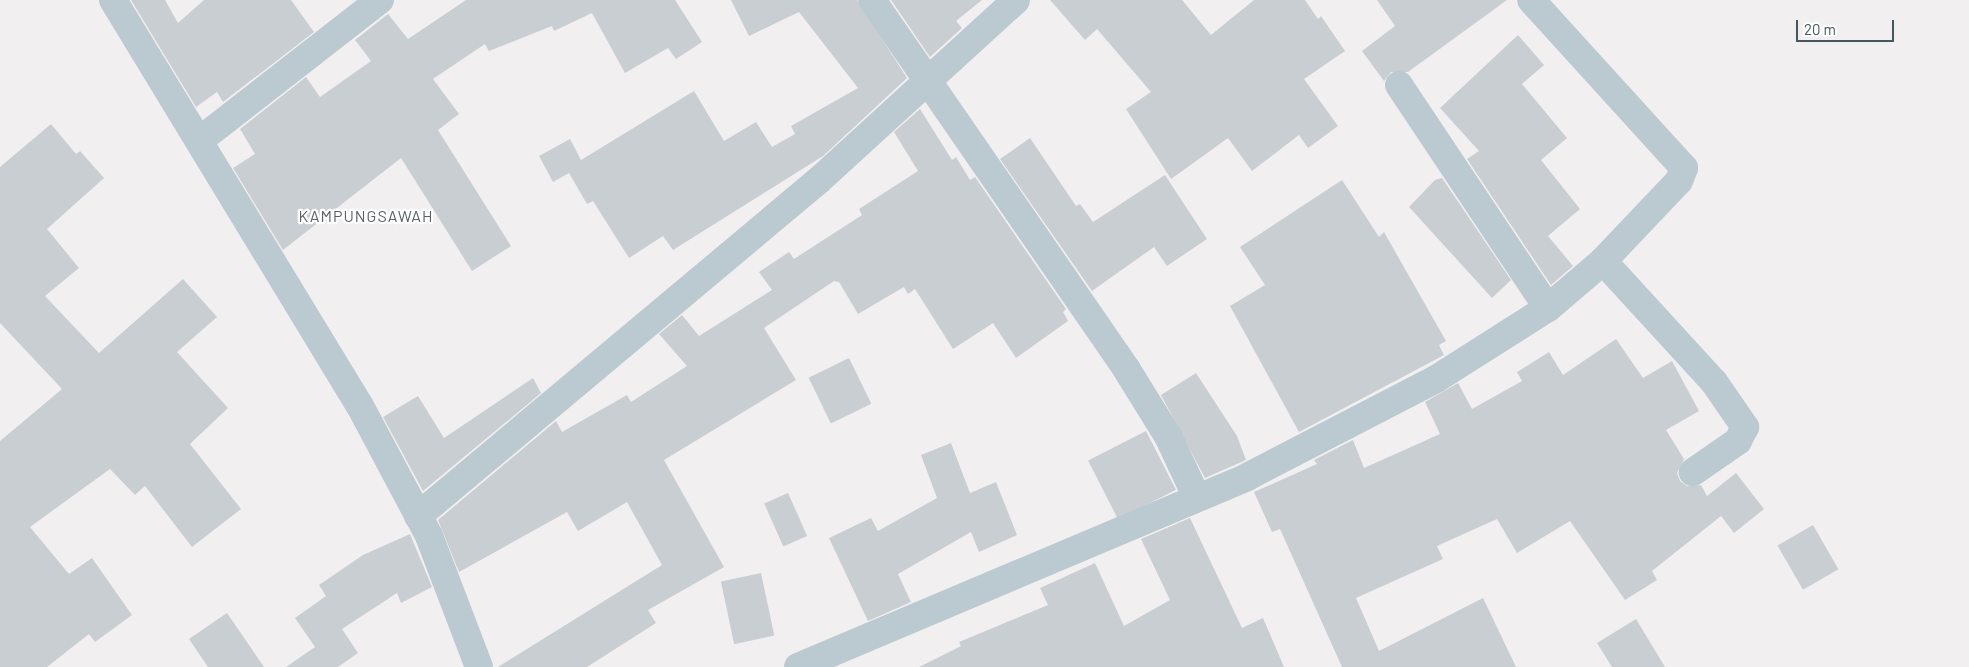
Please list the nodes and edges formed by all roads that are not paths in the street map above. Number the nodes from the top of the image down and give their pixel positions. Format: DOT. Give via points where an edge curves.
graph roads {
  1 [pos="112,0"];
  2 [pos="380,0"];
  3 [pos="872,0"];
  4 [pos="1016,0"];
  5 [pos="1531,0"];
  6 [pos="927,82"];
  7 [pos="1399,85"];
  8 [pos="200,140"];
  9 [pos="1603,261"];
  10 [pos="1548,308"];
  11 [pos="1693,472"];
  12 [pos="1197,498"];
  13 [pos="418,516"];
  14 [pos="479,667"];
  15 [pos="798,667"];
  1 -- 8 [label="street"];
  2 -- 8 [label="street"];
  3 -- 6 [label="street"];
  4 -- 6 [label="street"];
  5 -- 9 [label="street" via="1684,168 1679,182"];
  6 -- 12 [label="street" via="1127,370 1168,436"];
  6 -- 13 [label="street" via="818,181"];
  7 -- 10 [label="street"];
  8 -- 13 [label="street" via="360,406"];
  9 -- 10 [label="street"];
  9 -- 11 [label="street" via="1714,382 1745,428 1738,440"];
  10 -- 12 [label="street" via="1436,379 1247,477"];
  12 -- 15 [label="street"];
  13 -- 14 [label="street"];
}
